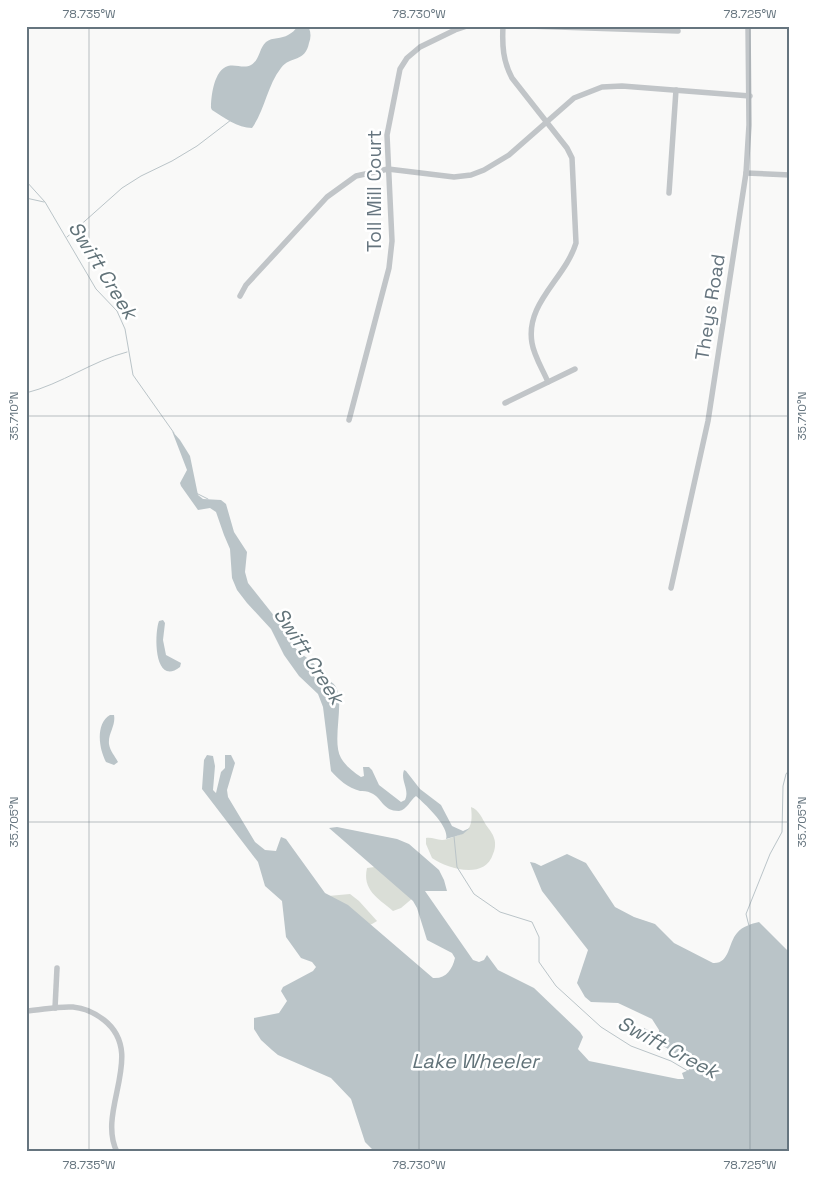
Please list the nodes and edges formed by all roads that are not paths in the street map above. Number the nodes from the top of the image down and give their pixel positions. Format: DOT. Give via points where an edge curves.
graph roads {
  1 [pos="467,26"];
  2 [pos="503,26"];
  3 [pos="528,26"];
  4 [pos="748,26"];
  5 [pos="678,31"];
  6 [pos="676,90"];
  7 [pos="750,96"];
  8 [pos="546,122"];
  9 [pos="388,169"];
  10 [pos="746,173"];
  11 [pos="790,175"];
  12 [pos="669,193"];
  13 [pos="240,296"];
  14 [pos="575,369"];
  15 [pos="548,382"];
  16 [pos="505,403"];
  17 [pos="349,420"];
  18 [pos="671,588"];
  19 [pos="57,968"];
  20 [pos="55,1008"];
  21 [pos="26,1011"];
  22 [pos="117,1152"];
  1 -- 9 [label="street, Toll Mill Court" via="420,47 400,69 387,135"];
  2 -- 8 [label="street" via="506,67"];
  3 -- 5 [label="street"];
  4 -- 7 [label="street, Theys Road"];
  6 -- 7 [label="street"];
  6 -- 8 [label="street" via="602,87 574,98"];
  6 -- 12 [label="street"];
  7 -- 10 [label="street, Theys Road"];
  8 -- 9 [label="street" via="504,159 471,175 447,177"];
  8 -- 15 [label="street" via="568,148 572,158 576,233 572,254 533,315 532,344"];
  9 -- 13 [label="street" via="356,176 327,198 246,285"];
  9 -- 17 [label="street, Toll Mill Court" via="392,241 389,268"];
  10 -- 11 [label="street"];
  10 -- 18 [label="street, Theys Road" via="708,421"];
  14 -- 15 [label="street"];
  15 -- 16 [label="street"];
  19 -- 20 [label="street"];
  20 -- 21 [label="street"];
  20 -- 22 [label="street" via="84,1009 98,1015 117,1034 123,1060 111,1126"];
}
